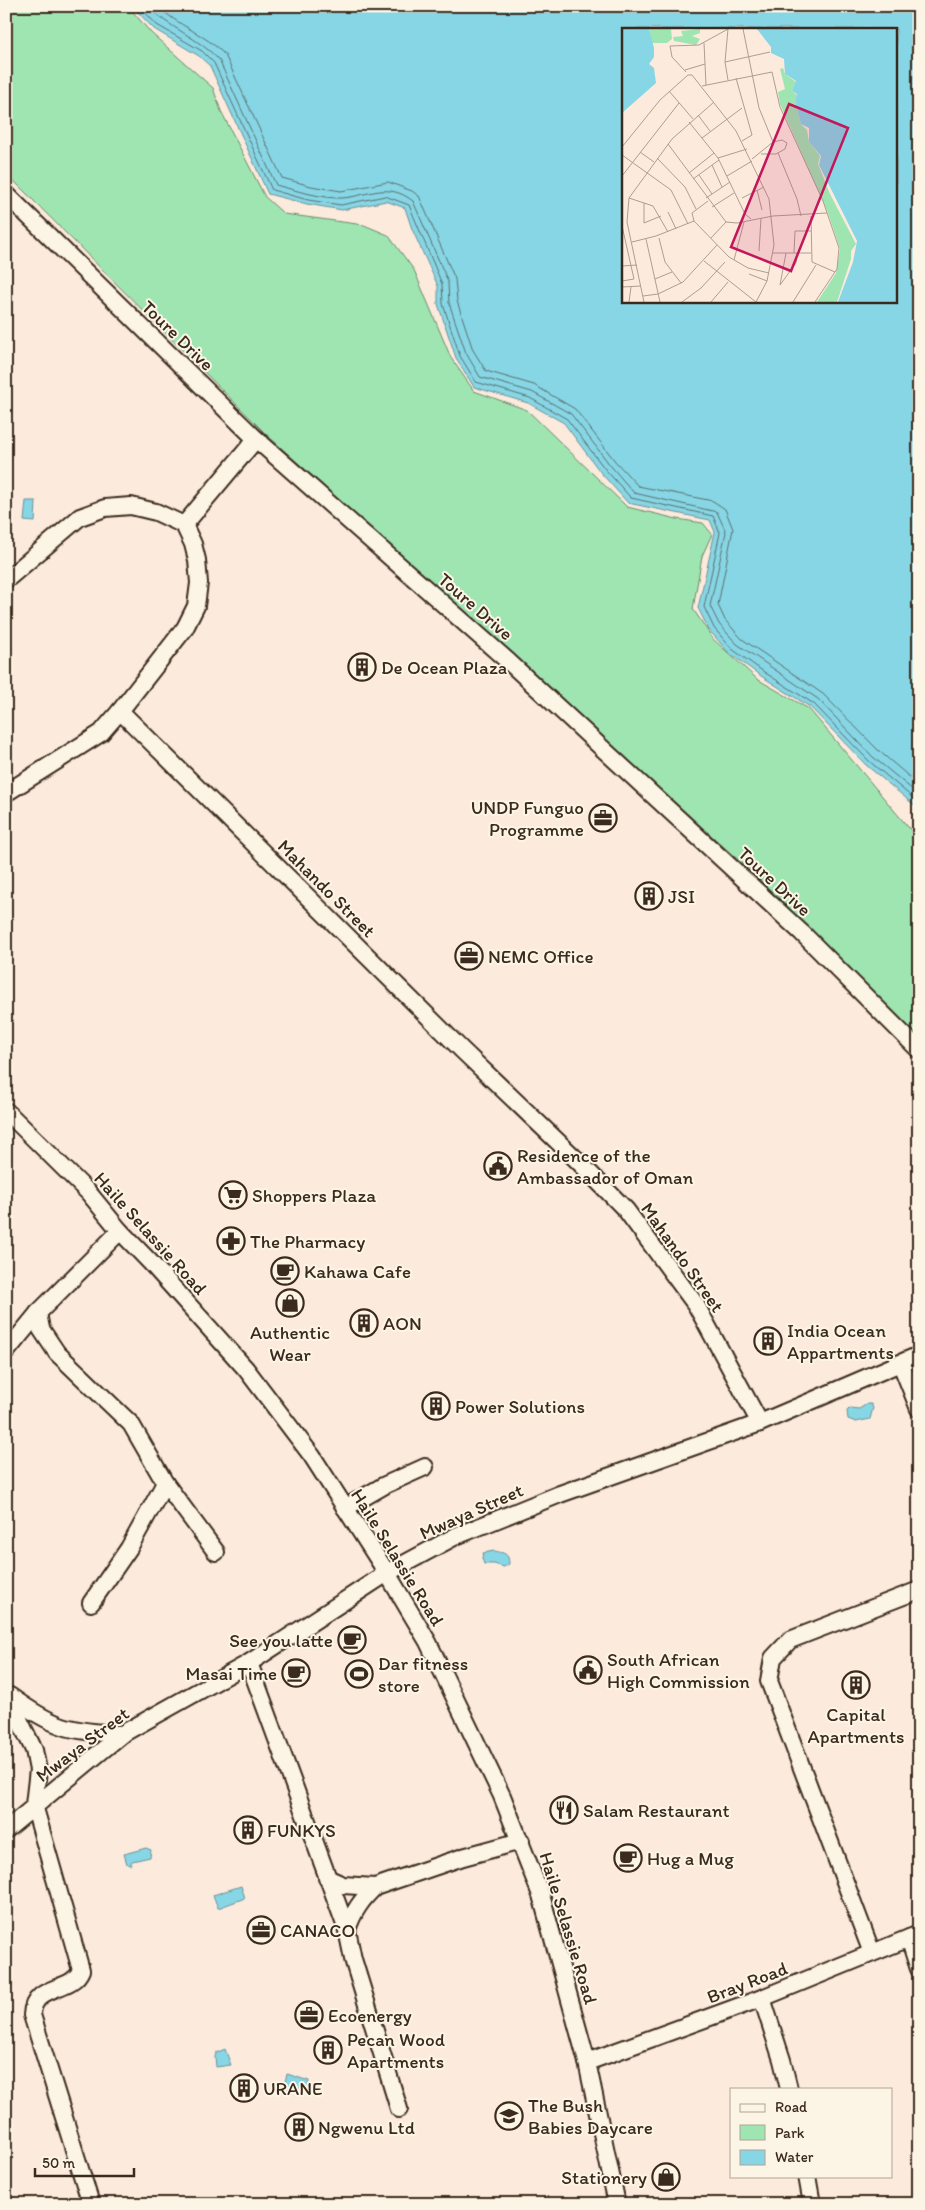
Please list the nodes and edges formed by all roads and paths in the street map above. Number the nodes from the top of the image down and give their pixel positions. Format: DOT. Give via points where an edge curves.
graph roads {
  1 [pos="6,194"];
  2 [pos="256,440"];
  3 [pos="184,525"];
  4 [pos="6,580"];
  5 [pos="120,711"];
  6 [pos="6,793"];
  7 [pos="919,1050"];
  8 [pos="6,1111"];
  9 [pos="120,1231"];
  10 [pos="38,1313"];
  11 [pos="6,1352"];
  12 [pos="919,1355"];
  13 [pos="901,1364"];
  14 [pos="919,1409"];
  15 [pos="760,1423"];
  16 [pos="425,1467"];
  17 [pos="165,1483"];
  18 [pos="345,1508"];
  19 [pos="216,1552"];
  20 [pos="387,1574"];
  21 [pos="919,1590"];
  22 [pos="91,1603"];
  23 [pos="249,1663"];
  24 [pos="7,1694"];
  25 [pos="122,1734"];
  26 [pos="34,1805"];
  27 [pos="6,1830"];
  28 [pos="521,1841"];
  29 [pos="327,1878"];
  30 [pos="375,1887"];
  31 [pos="347,1930"];
  32 [pos="914,1936"];
  33 [pos="872,1954"];
  34 [pos="919,1969"];
  35 [pos="762,1998"];
  36 [pos="587,2062"];
  37 [pos="789,2088"];
  38 [pos="399,2109"];
  39 [pos="807,2178"];
  40 [pos="91,2204"];
  41 [pos="617,2204"];
  42 [pos="812,2204"];
  1 -- 2 [label="street, Toure Drive"];
  2 -- 3 [label="street"];
  2 -- 7 [label="street, Toure Drive" via="524,676 802,933"];
  3 -- 4 [label="street" via="156,512 131,506 105,508 80,517"];
  3 -- 5 [label="street" via="197,560 196,606 184,628"];
  5 -- 6 [label="street" via="100,733"];
  5 -- 15 [label="street, Mahando Street" via="626,1210 696,1305"];
  8 -- 9 [label="street, Haile Selassie Road" via="88,1192"];
  9 -- 10 [label="street"];
  9 -- 18 [label="street, Haile Selassie Road" via="246,1369 312,1456"];
  10 -- 11 [label="street"];
  10 -- 17 [label="street" via="41,1329 57,1353 130,1424"];
  12 -- 13 [label="street, Mwaya Street"];
  13 -- 14 [label="street"];
  13 -- 15 [label="street, Mwaya Street"];
  15 -- 20 [label="street, Mwaya Street" via="464,1532"];
  16 -- 18 [label="street"];
  17 -- 19 [label="street"];
  17 -- 22 [label="street" via="129,1548"];
  18 -- 20 [label="street, Haile Selassie Road"];
  20 -- 23 [label="street, Mwaya Street"];
  20 -- 28 [label="street, Haile Selassie Road" via="428,1642"];
  21 -- 33 [label="street" via="790,1640 773,1658 769,1681"];
  23 -- 25 [label="street, Mwaya Street"];
  23 -- 29 [label="street"];
  24 -- 25 [label="street" via="40,1718 59,1726 78,1731"];
  24 -- 26 [label="street" via="34,1750 38,1770"];
  25 -- 26 [label="street, Mwaya Street"];
  26 -- 27 [label="street, Mwaya Street"];
  26 -- 40 [label="street" via="81,1970 73,1980 36,2000 32,2015"];
  28 -- 30 [label="street"];
  28 -- 36 [label="street, Haile Selassie Road" via="541,1895"];
  29 -- 30 [label="street" via="343,1885"];
  29 -- 31 [label="street"];
  30 -- 31 [label="street" via="362,1899"];
  31 -- 38 [label="street"];
  32 -- 33 [label="street, Bray Road"];
  32 -- 34 [label="street"];
  33 -- 35 [label="street, Bray Road"];
  35 -- 36 [label="street, Bray Road"];
  35 -- 37 [label="street"];
  36 -- 41 [label="street, Haile Selassie Road"];
  39 -- 42 [label="street"];
}
